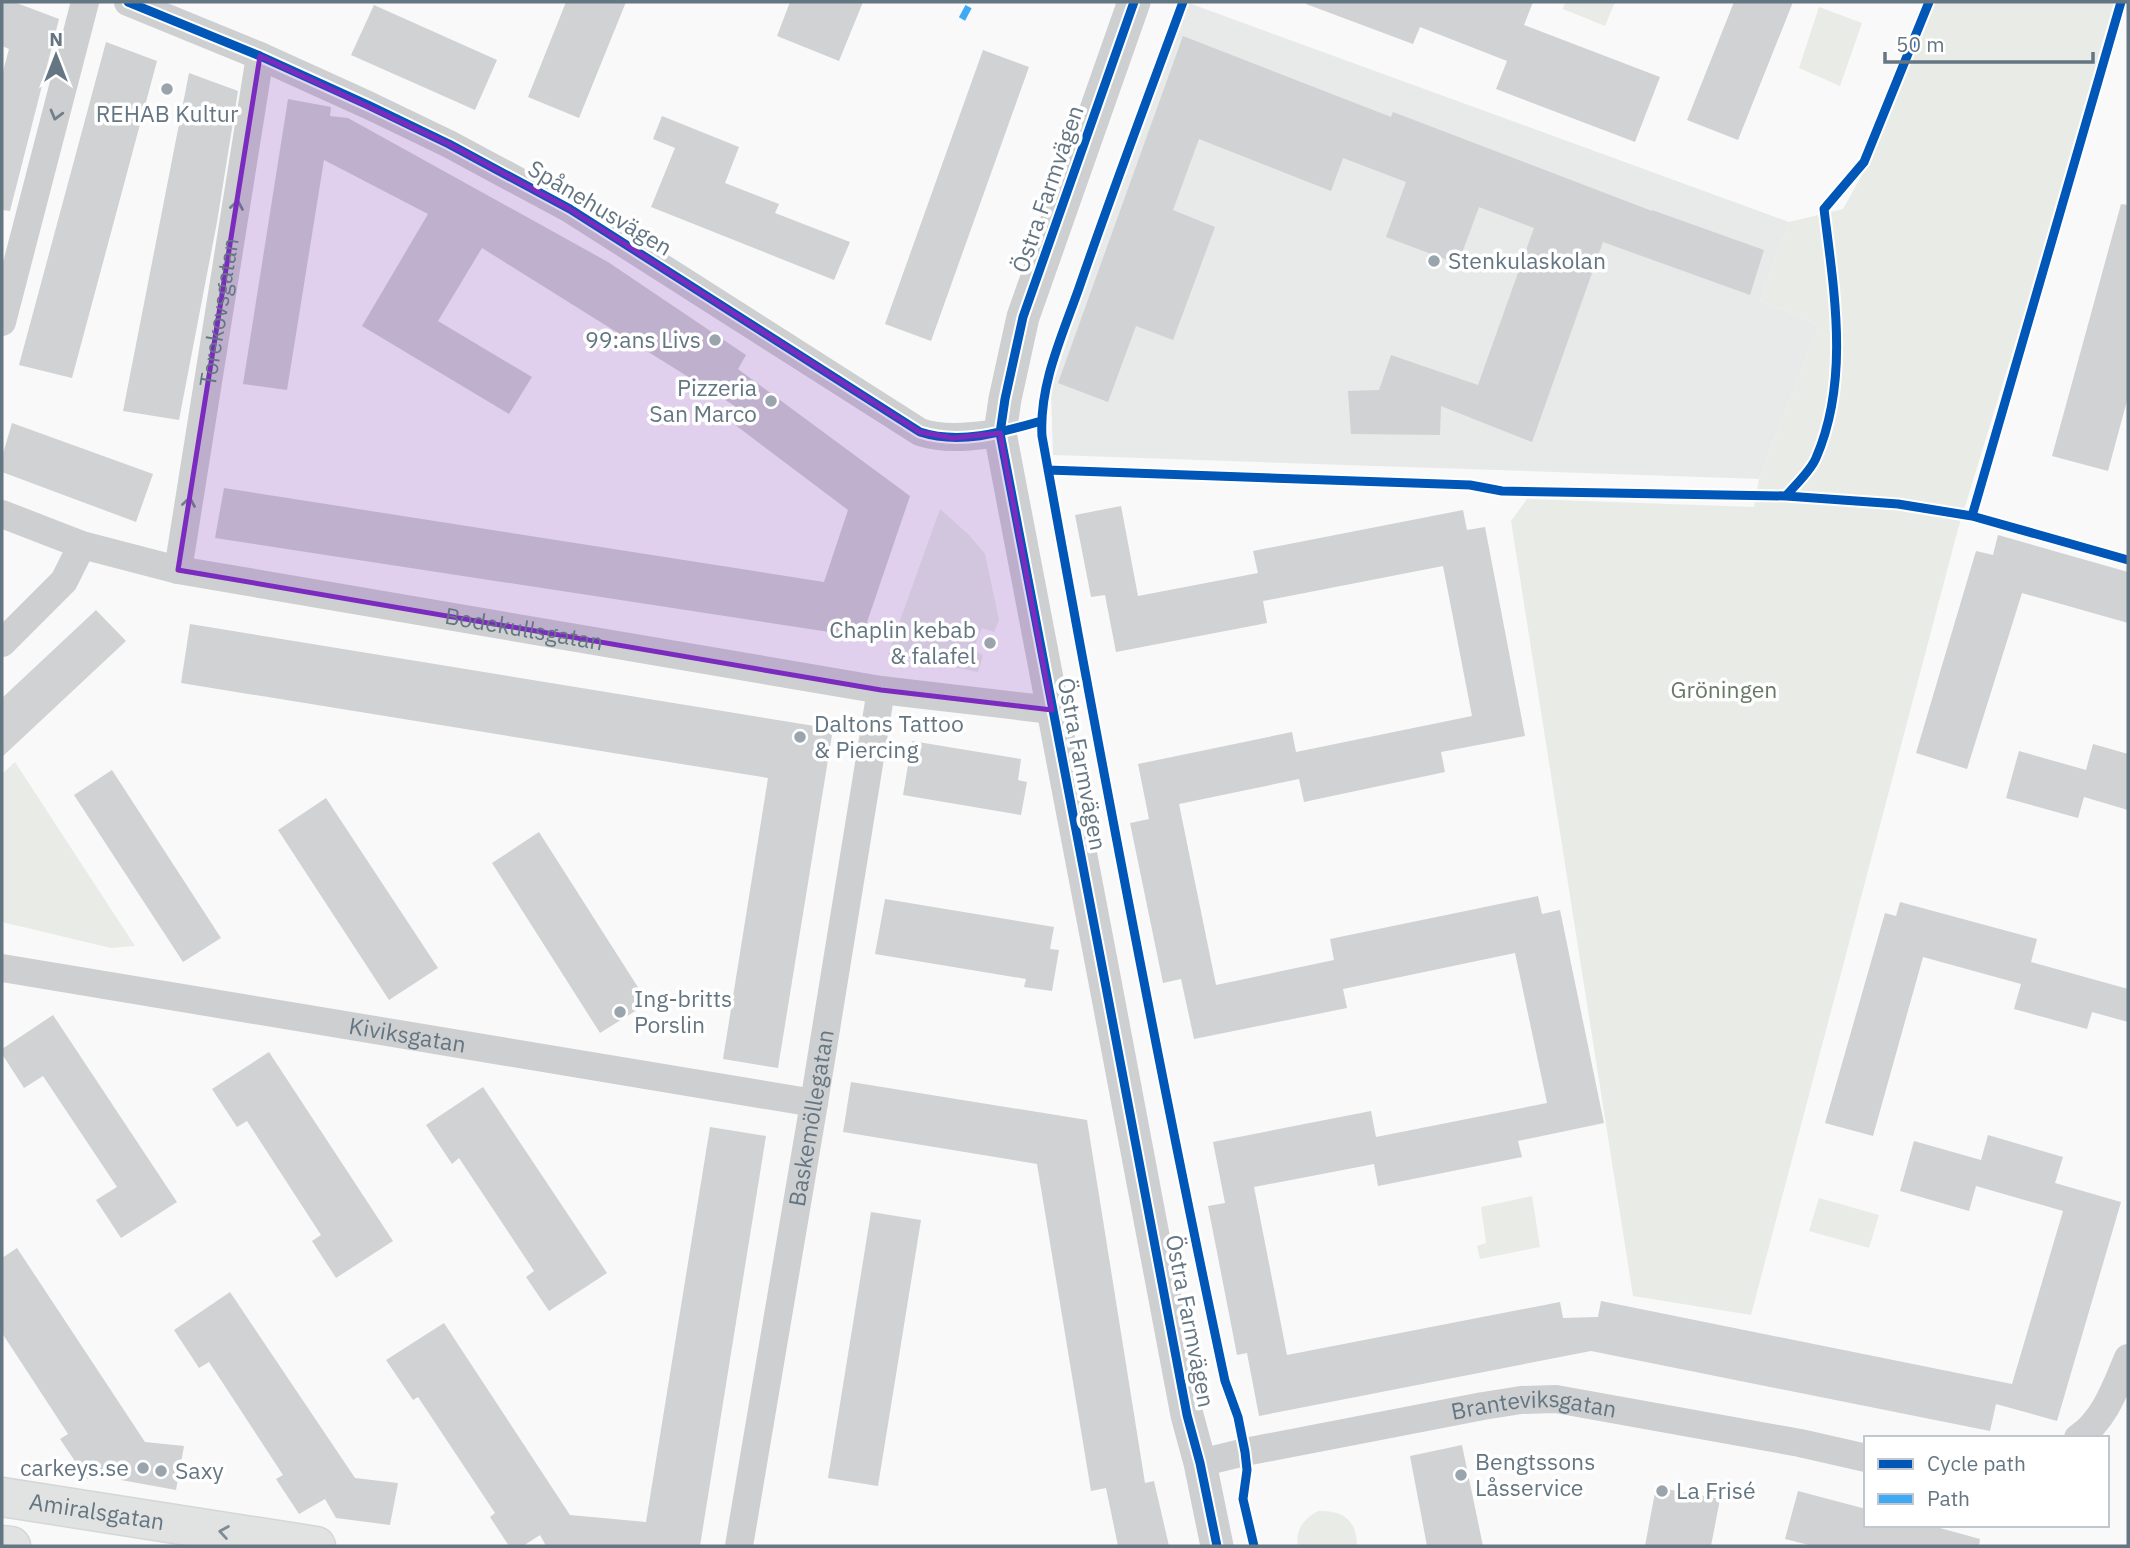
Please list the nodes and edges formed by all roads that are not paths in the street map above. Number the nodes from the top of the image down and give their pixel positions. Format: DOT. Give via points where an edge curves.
graph roads {
  1 [pos="85,2"];
  2 [pos="128,2"];
  3 [pos="1134,2"];
  4 [pos="260,56"];
  5 [pos="2,322"];
  6 [pos="1000,433"];
  7 [pos="2,514"];
  8 [pos="82,545"];
  9 [pos="178,569"];
  10 [pos="2,643"];
  11 [pos="881,690"];
  12 [pos="1052,710"];
  13 [pos="2,968"];
  14 [pos="814,1103"];
  15 [pos="2128,1358"];
  16 [pos="2081,1436"];
  17 [pos="1864,1458"];
  18 [pos="1200,1463"];
  19 [pos="2,1497"];
  20 [pos="2,1545"];
  21 [pos="11,1546"];
  22 [pos="316,1546"];
  23 [pos="738,1546"];
  24 [pos="1217,1546"];
  1 -- 5 [label="street, one-way"];
  2 -- 4 [label="street, Spånehusvägen"];
  3 -- 6 [label="street, Östra Farmvägen" via="1023,317"];
  4 -- 6 [label="street, Spånehusvägen" via="449,144 570,209 920,432 953,438"];
  9 -- 4 [label="street, Torekovsgatan, one-way"];
  6 -- 12 [label="street, Östra Farmvägen"];
  7 -- 8 [label="street, Bodekullsgatan"];
  8 -- 9 [label="street, Bodekullsgatan"];
  8 -- 10 [label="street" via="64,581"];
  9 -- 11 [label="street, Bodekullsgatan"];
  11 -- 12 [label="street, Bodekullsgatan"];
  11 -- 14 [label="street, Baskemöllegatan"];
  12 -- 18 [label="street, Östra Farmvägen"];
  13 -- 14 [label="street, Kiviksgatan"];
  14 -- 23 [label="street, Baskemöllegatan"];
  15 -- 16 [label="street" via="2108,1405"];
  17 -- 18 [label="street, Branteviksgatan" via="1556,1399 1483,1406"];
  18 -- 24 [label="street, Östra Farmvägen"];
  22 -- 19 [label="main road, Amiralsgatan, one-way"];
  20 -- 21 [label="main road"];
}
